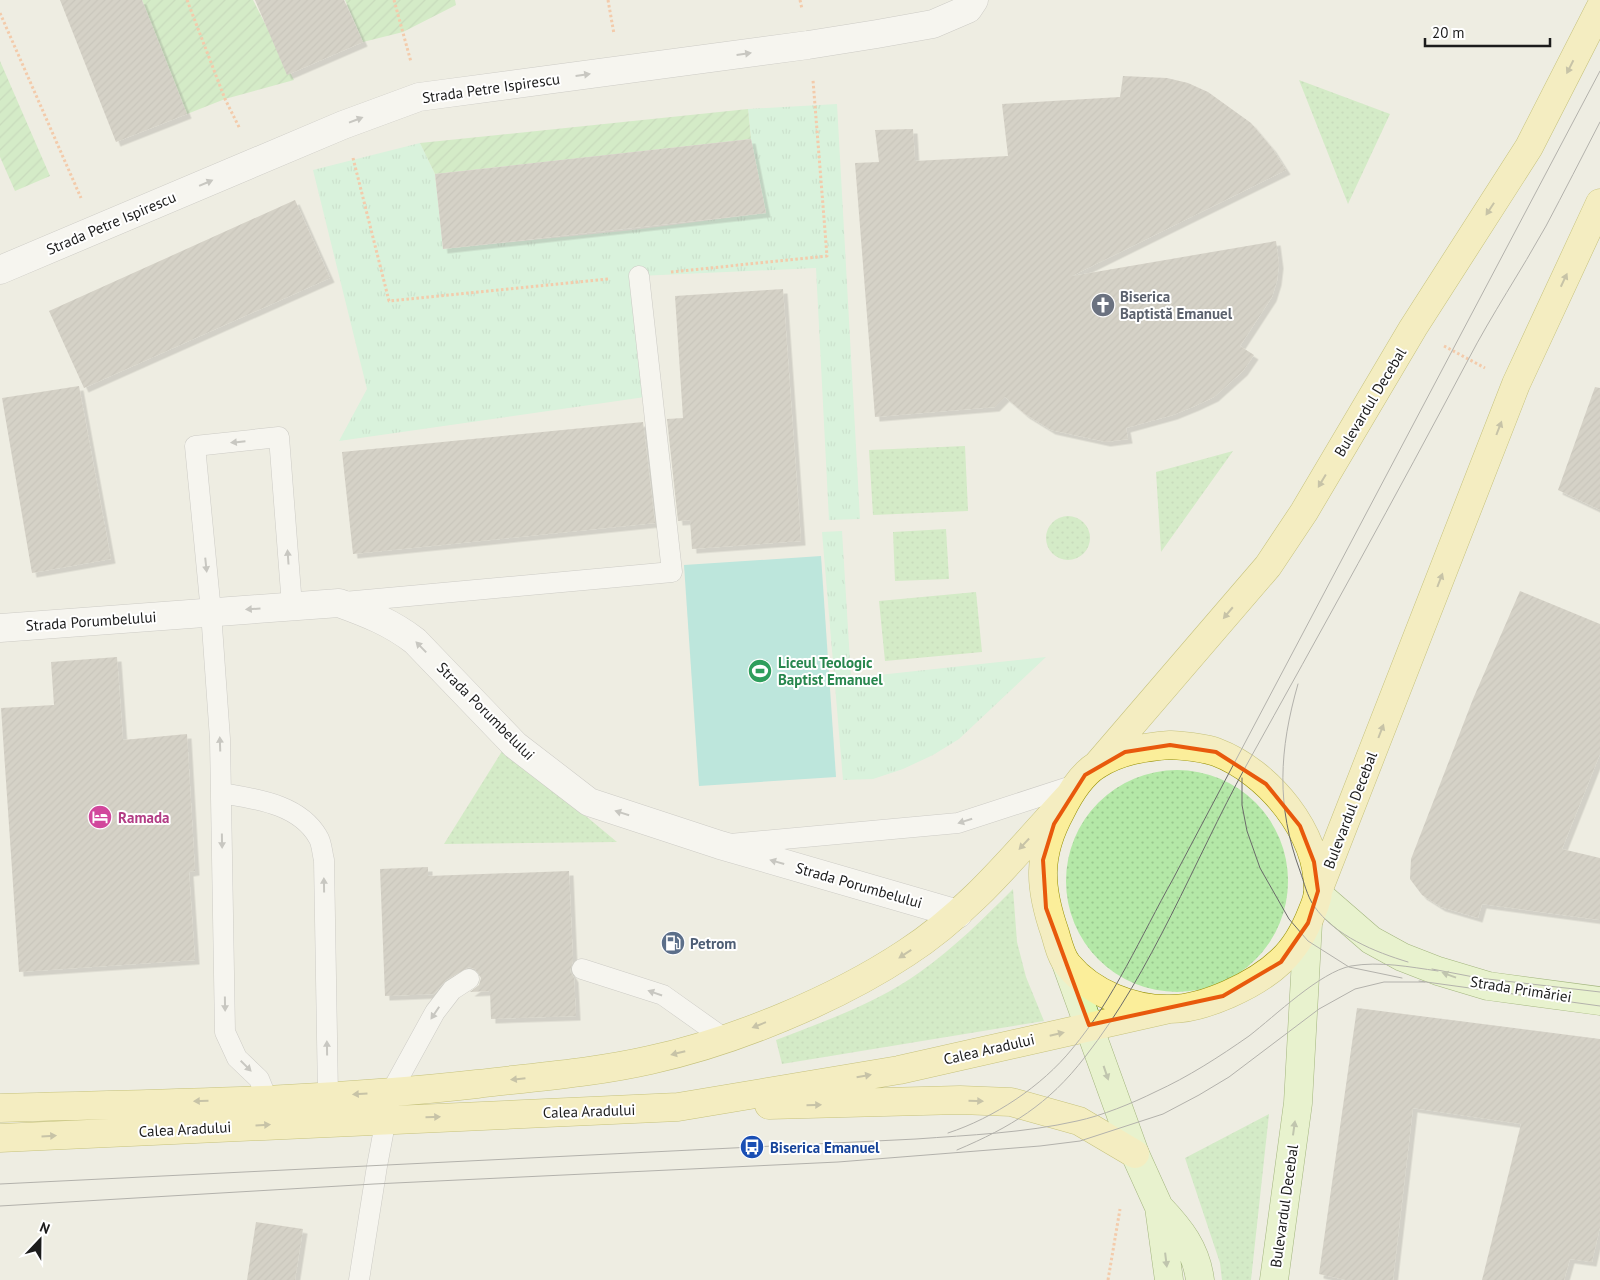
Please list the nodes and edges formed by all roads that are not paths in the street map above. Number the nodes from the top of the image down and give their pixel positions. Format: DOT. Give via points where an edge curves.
graph roads {
  1 [pos="974,0"];
  2 [pos="1600,8"];
  3 [pos="1600,203"];
  4 [pos="0,270"];
  5 [pos="639,276"];
  6 [pos="339,603"];
  7 [pos="292,606"];
  8 [pos="211,612"];
  9 [pos="0,628"];
  10 [pos="1081,782"];
  11 [pos="222,792"];
  12 [pos="720,845"];
  13 [pos="1318,893"];
  14 [pos="958,914"];
  15 [pos="1308,922"];
  16 [pos="1066,963"];
  17 [pos="582,969"];
  18 [pos="469,978"];
  19 [pos="1600,1001"];
  20 [pos="1169,1009"];
  21 [pos="1090,1027"];
  22 [pos="725,1039"];
  23 [pos="391,1092"];
  24 [pos="328,1096"];
  25 [pos="267,1099"];
  26 [pos="678,1107"];
  27 [pos="0,1108"];
  28 [pos="385,1119"];
  29 [pos="0,1138"];
  30 [pos="1135,1154"];
  31 [pos="1159,1207"];
  32 [pos="359,1280"];
  33 [pos="1169,1280"];
  34 [pos="1200,1280"];
  35 [pos="1274,1280"];
  4 -- 1 [label="street, Strada Petre Ispirescu, one-way" via="343,125 419,97 808,45 933,24 968,9"];
  2 -- 10 [label="main road, Bulevardul Decebal, one-way" via="1529,147 1413,328 1304,512 1268,566"];
  13 -- 3 [label="main road, Bulevardul Decebal, one-way" via="1516,384"];
  5 -- 6 [label="lane" via="672,572"];
  6 -- 7 [label="street, Strada Porumbelului"];
  12 -- 6 [label="street, Strada Porumbelului, one-way" via="589,802 516,745 400,629"];
  7 -- 8 [label="street, Strada Porumbelului, one-way"];
  7 -- 8 [label="lane, one-way" via="280,437 195,446"];
  8 -- 9 [label="street, Strada Porumbelului"];
  11 -- 8 [label="lane, one-way"];
  10 -- 12 [label="lane, one-way" via="958,823"];
  10 -- 13 [label="main road" via="1126,752 1144,747 1170,745 1216,752 1266,784 1283,802 1300,826 1314,862"];
  10 -- 14 [label="main road, Calea Aradului, one-way"];
  10 -- 16 [label="main road" via="1047,841 1043,860 1046,908"];
  24 -- 11 [label="lane, one-way" via="324,860 319,839 301,818 288,810"];
  11 -- 25 [label="lane, one-way" via="225,1032 237,1058 259,1079"];
  14 -- 12 [label="street, Strada Porumbelului, one-way"];
  13 -- 15 [label="main road, Bulevardul Decebal"];
  19 -- 13 [label="main road, Strada Primăriei, one-way" via="1488,986 1438,971 1370,940"];
  14 -- 22 [label="main road, Calea Aradului, one-way" via="905,954 860,981"];
  15 -- 20 [label="main road, Bulevardul Decebal" via="1281,962 1265,974 1223,996 1195,1006"];
  35 -- 15 [label="main road, Bulevardul Decebal, one-way" via="1298,1103"];
  16 -- 20 [label="main road" via="1108,996"];
  16 -- 21 [label="main road"];
  22 -- 17 [label="lane, one-way" via="663,995"];
  18 -- 23 [label="lane, one-way" via="452,990 435,1012"];
  20 -- 21 [label="main road, Calea Aradului"];
  26 -- 21 [label="main road, Calea Aradului, one-way" via="899,1070"];
  21 -- 30 [label="main road, one-way"];
  22 -- 23 [label="main road, Calea Aradului, one-way" via="647,1061 578,1072"];
  23 -- 24 [label="main road, Calea Aradului, one-way"];
  23 -- 28 [label="lane"];
  24 -- 25 [label="main road, Calea Aradului"];
  25 -- 27 [label="main road, Calea Aradului, one-way"];
  28 -- 26 [label="main road, Calea Aradului, one-way"];
  26 -- 30 [label="main road, one-way" via="960,1100 1011,1102 1079,1121"];
  29 -- 28 [label="main road, Calea Aradului, one-way"];
  28 -- 32 [label="lane"];
  30 -- 31 [label="main road"];
  31 -- 33 [label="main road, one-way"];
  31 -- 34 [label="main road" via="1181,1229 1193,1251"];
}
